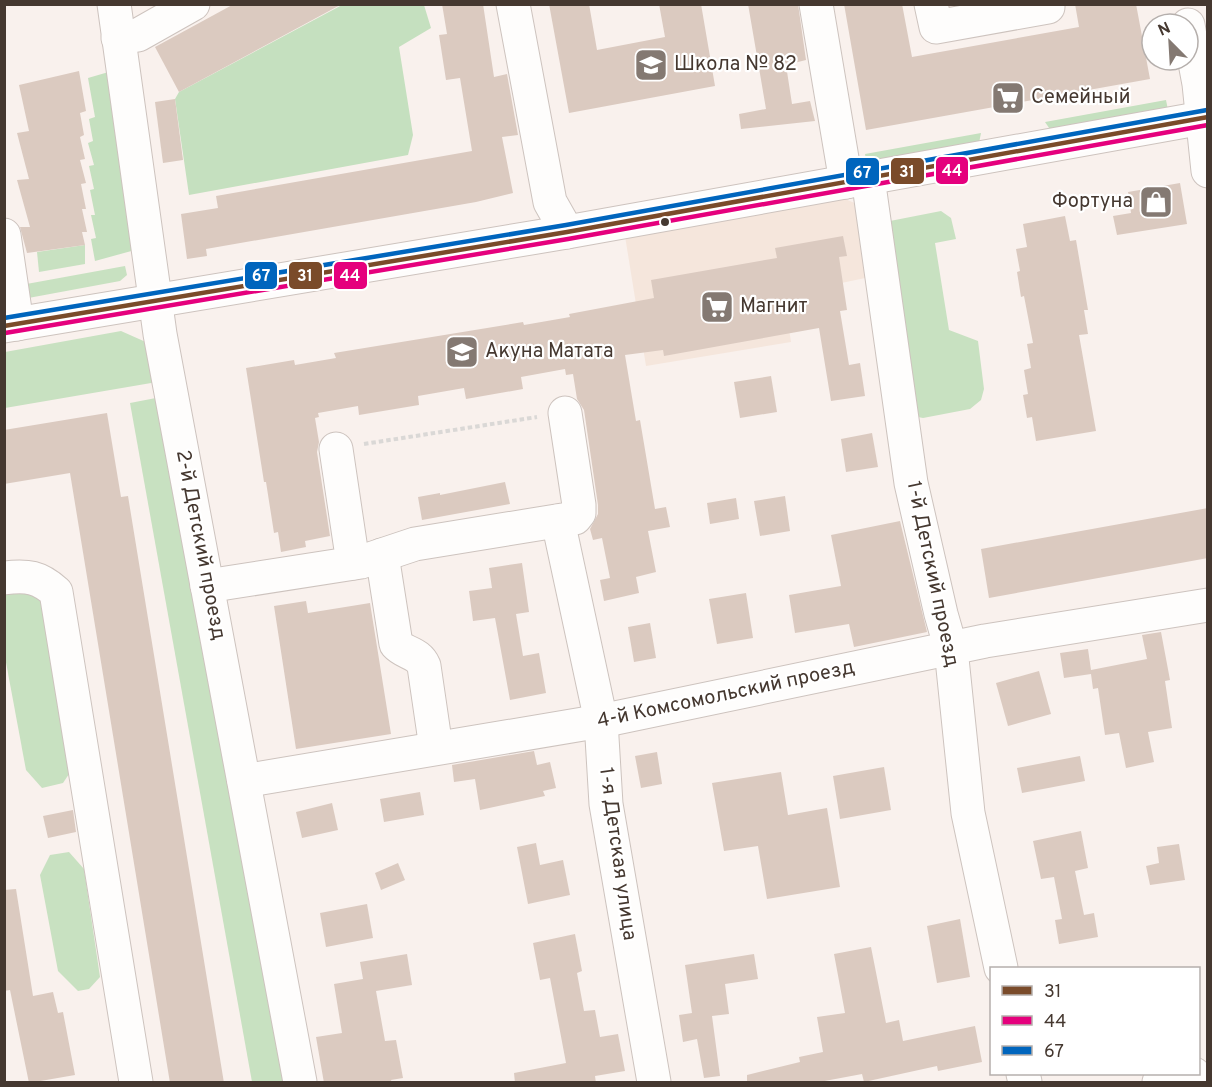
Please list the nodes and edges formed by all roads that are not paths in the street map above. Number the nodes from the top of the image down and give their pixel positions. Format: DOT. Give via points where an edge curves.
graph roads {
  1 [pos="114,4"];
  2 [pos="193,4"];
  3 [pos="513,4"];
  4 [pos="816,4"];
  5 [pos="931,4"];
  6 [pos="1048,4"];
  7 [pos="118,38"];
  8 [pos="1197,72"];
  9 [pos="1205,117"];
  10 [pos="1208,171"];
  11 [pos="857,180"];
  12 [pos="567,232"];
  13 [pos="4,235"];
  14 [pos="155,301"];
  15 [pos="11,325"];
  16 [pos="565,413"];
  17 [pos="336,449"];
  18 [pos="558,521"];
  19 [pos="368,559"];
  20 [pos="4,578"];
  21 [pos="207,586"];
  22 [pos="1208,605"];
  23 [pos="951,649"];
  24 [pos="601,721"];
  25 [pos="436,748"];
  26 [pos="244,781"];
  27 [pos="1000,967"];
  28 [pos="1190,1075"];
  29 [pos="136,1083"];
  30 [pos="300,1083"];
  31 [pos="654,1083"];
  32 [pos="1159,1083"];
  1 -- 7 [label="street, 2-й Детский проезд"];
  2 -- 7 [label="street" via="138,35"];
  3 -- 12 [label="street" via="550,202"];
  4 -- 11 [label="street, 1-й Детский проезд"];
  5 -- 6 [label="street" via="936,27"];
  7 -- 14 [label="street, 2-й Детский проезд"];
  8 -- 9 [label="street"];
  9 -- 10 [label="street"];
  9 -- 11 [label="street"];
  11 -- 12 [label="street"];
  11 -- 23 [label="street, 1-й Детский проезд" via="911,483"];
  12 -- 14 [label="street"];
  13 -- 15 [label="street"];
  14 -- 15 [label="street"];
  14 -- 21 [label="street, 2-й Детский проезд"];
  16 -- 18 [label="street" via="579,513 575,518"];
  17 -- 19 [label="street"];
  18 -- 19 [label="street" via="415,544"];
  18 -- 24 [label="street, 1-я Детская улица"];
  19 -- 21 [label="street"];
  19 -- 25 [label="street" via="396,644 418,657 424,666"];
  20 -- 29 [label="street" via="42,580 56,592"];
  21 -- 26 [label="street, 2-й Детский проезд"];
  22 -- 23 [label="street, 4-й Комсомольский проезд"];
  23 -- 24 [label="street, 4-й Комсомольский проезд"];
  23 -- 27 [label="street, 1-й Детский проезд" via="969,813"];
  24 -- 25 [label="street, 4-й Комсомольский проезд"];
  24 -- 31 [label="street, 1-я Детская улица" via="606,804"];
  25 -- 26 [label="street, 4-й Комсомольский проезд"];
  26 -- 30 [label="street, 2-й Детский проезд"];
  28 -- 32 [label="street"];
}
